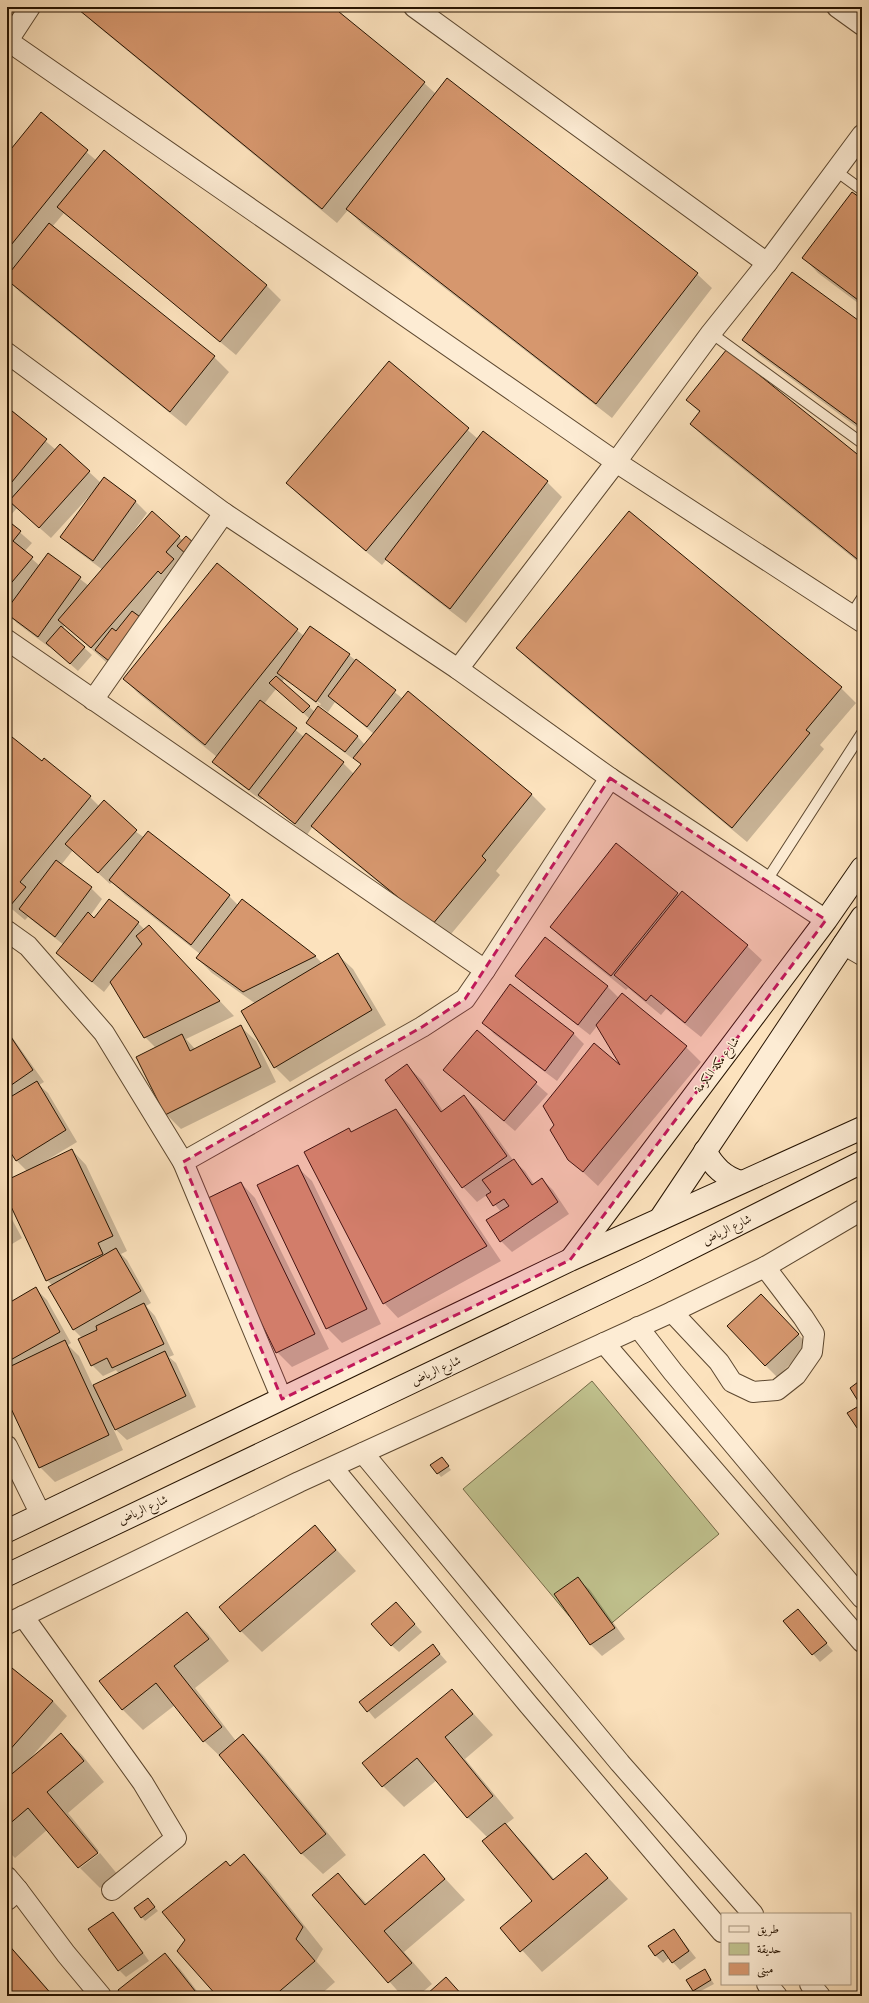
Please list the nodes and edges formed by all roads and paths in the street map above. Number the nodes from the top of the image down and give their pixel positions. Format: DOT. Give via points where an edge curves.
graph roads {
  1 [pos="30,7"];
  2 [pos="414,7"];
  3 [pos="837,7"];
  4 [pos="862,25"];
  5 [pos="7,41"];
  6 [pos="862,135"];
  7 [pos="836,171"];
  8 [pos="862,190"];
  9 [pos="767,263"];
  10 [pos="711,333"];
  11 [pos="7,353"];
  12 [pos="862,442"];
  13 [pos="616,462"];
  14 [pos="224,513"];
  15 [pos="862,598"];
  16 [pos="856,618"];
  17 [pos="7,640"];
  18 [pos="458,669"];
  19 [pos="93,700"];
  20 [pos="862,733"];
  21 [pos="610,778"];
  22 [pos="862,868"];
  23 [pos="767,880"];
  24 [pos="862,917"];
  25 [pos="826,920"];
  26 [pos="7,931"];
  27 [pos="843,944"];
  28 [pos="862,955"];
  29 [pos="486,970"];
  30 [pos="862,1128"];
  31 [pos="705,1151"];
  32 [pos="183,1162"];
  33 [pos="862,1162"];
  34 [pos="741,1182"];
  35 [pos="862,1210"];
  36 [pos="660,1219"];
  37 [pos="570,1260"];
  38 [pos="764,1267"];
  39 [pos="672,1312"];
  40 [pos="638,1327"];
  41 [pos="604,1343"];
  42 [pos="282,1399"];
  43 [pos="7,1446"];
  44 [pos="363,1453"];
  45 [pos="333,1468"];
  46 [pos="41,1515"];
  47 [pos="7,1531"];
  48 [pos="7,1575"];
  49 [pos="862,1598"];
  50 [pos="15,1620"];
  51 [pos="862,1642"];
  52 [pos="11,1889"];
  53 [pos="112,1890"];
  54 [pos="752,1913"];
  55 [pos="721,1931"];
  56 [pos="768,1985"];
  57 [pos="811,1985"];
  58 [pos="101,1996"];
  59 [pos="777,1996"];
  60 [pos="820,1996"];
  1 -- 5 [label="street"];
  2 -- 9 [label="street"];
  3 -- 4 [label="street"];
  5 -- 13 [label="street"];
  6 -- 7 [label="street"];
  7 -- 8 [label="lane"];
  7 -- 9 [label="street"];
  9 -- 10 [label="street"];
  10 -- 12 [label="lane"];
  10 -- 13 [label="street"];
  11 -- 14 [label="street"];
  13 -- 16 [label="street"];
  13 -- 18 [label="street"];
  14 -- 18 [label="street"];
  14 -- 19 [label="street"];
  15 -- 16 [label="lane"];
  17 -- 19 [label="street"];
  18 -- 21 [label="street"];
  19 -- 29 [label="street"];
  20 -- 23 [label="lane"];
  21 -- 23 [label="street"];
  21 -- 29 [label="street"];
  22 -- 25 [label="main road, شارع مكة المكرمة"];
  23 -- 25 [label="street"];
  24 -- 27 [label="main road"];
  25 -- 37 [label="main road, شارع مكة المكرمة"];
  26 -- 32 [label="street" via="28,946 104,1033"];
  27 -- 28 [label="street"];
  27 -- 31 [label="main road"];
  29 -- 32 [label="street" via="464,999 422,1027"];
  30 -- 34 [label="main road"];
  31 -- 34 [label="main road" via="719,1171 728,1178"];
  31 -- 36 [label="main road"];
  32 -- 42 [label="street"];
  33 -- 48 [label="main road, شارع الرياض" via="637,1275"];
  34 -- 36 [label="main road"];
  35 -- 38 [label="street"];
  36 -- 37 [label="main road"];
  37 -- 42 [label="main road"];
  38 -- 39 [label="street"];
  38 -- 39 [label="street" via="814,1334 812,1352 796,1375 778,1390 754,1392 732,1382 719,1362"];
  39 -- 40 [label="street"];
  40 -- 41 [label="street"];
  40 -- 49 [label="street"];
  41 -- 44 [label="street"];
  41 -- 51 [label="street"];
  42 -- 46 [label="main road"];
  43 -- 46 [label="street"];
  44 -- 45 [label="street"];
  44 -- 54 [label="street" via="615,1756"];
  45 -- 50 [label="street" via="299,1482"];
  45 -- 55 [label="street" via="528,1704"];
  46 -- 47 [label="main road"];
  50 -- 53 [label="street" via="143,1783 176,1838"];
  52 -- 58 [label="street"];
  56 -- 59 [label="street"];
  57 -- 60 [label="street"];
}
